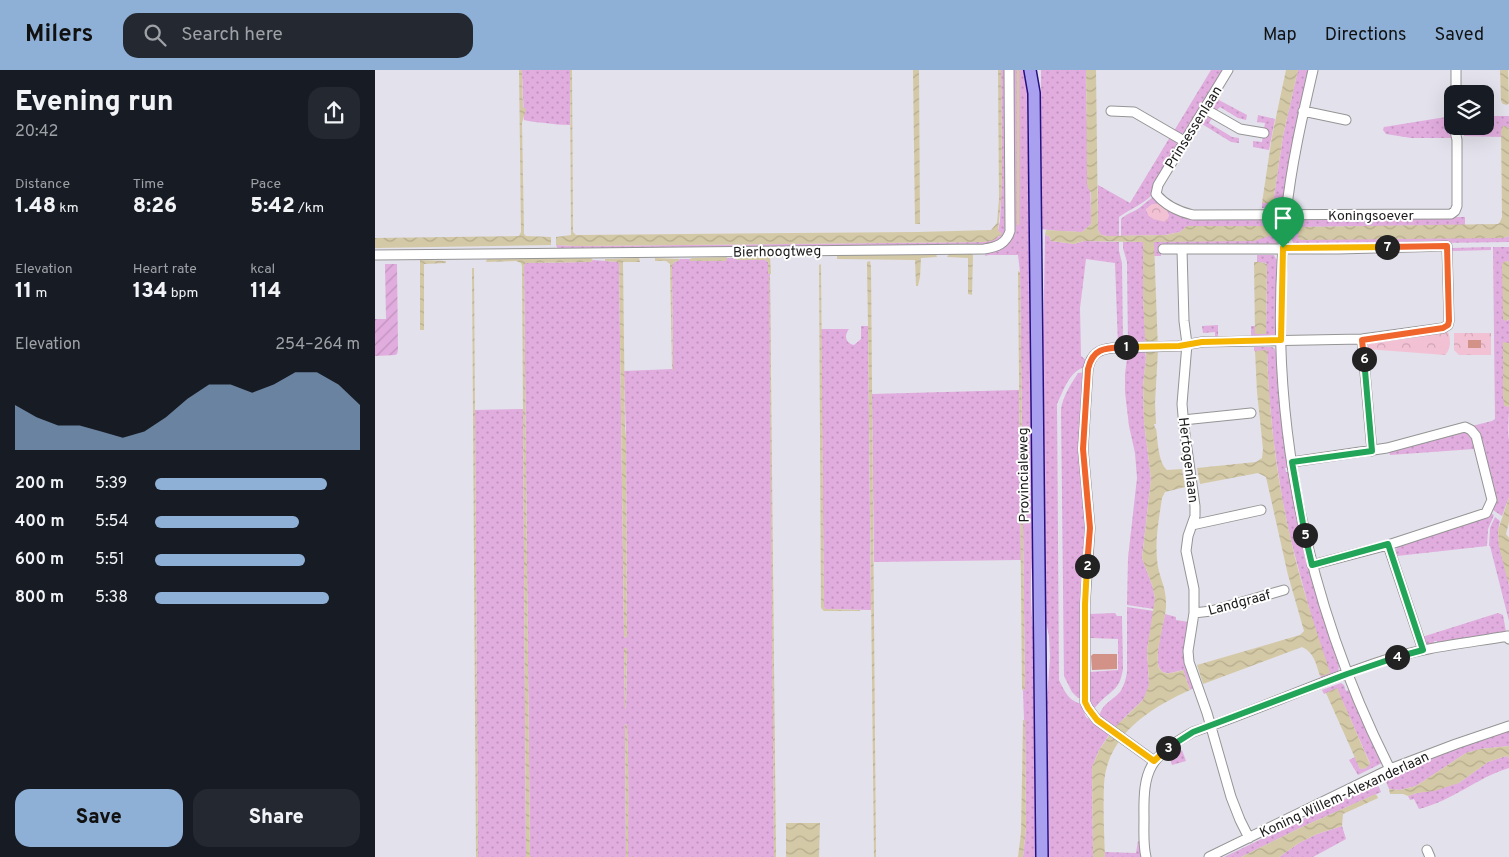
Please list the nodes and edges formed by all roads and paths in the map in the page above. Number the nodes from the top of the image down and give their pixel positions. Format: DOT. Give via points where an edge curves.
graph roads {
  1 [pos="1009,70"];
  2 [pos="1030,70"];
  3 [pos="1037,70"];
  4 [pos="1228,70"];
  5 [pos="1313,70"];
  6 [pos="1456,70"];
  7 [pos="1456,85"];
  8 [pos="1034,93"];
  9 [pos="1205,110"];
  10 [pos="1303,111"];
  11 [pos="1111,112"];
  12 [pos="1346,120"];
  13 [pos="1264,133"];
  14 [pos="1456,135"];
  15 [pos="1184,141"];
  16 [pos="1158,185"];
  17 [pos="1286,215"];
  18 [pos="1283,248"];
  19 [pos="1163,249"];
  20 [pos="1182,250"];
  21 [pos="375,255"];
  22 [pos="1281,340"];
  23 [pos="1362,340"];
  24 [pos="1187,344"];
  25 [pos="1251,413"];
  26 [pos="1183,420"];
  27 [pos="1372,451"];
  28 [pos="1292,462"];
  29 [pos="1261,510"];
  30 [pos="1192,525"];
  31 [pos="1388,544"];
  32 [pos="1312,565"];
  33 [pos="1284,590"];
  34 [pos="1194,613"];
  35 [pos="1509,639"];
  36 [pos="1423,650"];
  37 [pos="1347,674"];
  38 [pos="1211,726"];
  39 [pos="1509,726"];
  40 [pos="1154,761"];
  41 [pos="1390,770"];
  42 [pos="1249,838"];
  43 [pos="1042,857"];
  44 [pos="1146,857"];
  45 [pos="1209,857"];
  1 -- 21 [label="street, Bierhoogtweg" via="1010,231 1003,244 995,248"];
  2 -- 8 [label="main road, Provincialeweg"];
  3 -- 8 [label="main road, Provincialeweg"];
  4 -- 9 [label="street, Prinsessenlaan"];
  5 -- 10 [label="street"];
  6 -- 7 [label="street"];
  8 -- 43 [label="main road, Provincialeweg"];
  9 -- 13 [label="street" via="1240,129"];
  9 -- 15 [label="street, Prinsessenlaan"];
  10 -- 12 [label="street"];
  10 -- 17 [label="street"];
  11 -- 15 [label="street" via="1134,112"];
  14 -- 17 [label="street, Koningsoever" via="1457,206 1454,213"];
  15 -- 16 [label="street, Prinsessenlaan"];
  16 -- 17 [label="street, Koningsoever" via="1156,194 1161,200 1193,215"];
  17 -- 18 [label="street"];
  18 -- 20 [label="street"];
  18 -- 22 [label="street"];
  18 -- 23 [label="street" via="1447,246 1448,325"];
  19 -- 20 [label="street"];
  20 -- 24 [label="street, Hertogenlaan"];
  22 -- 23 [label="street"];
  22 -- 24 [label="street"];
  22 -- 28 [label="street" via="1283,392"];
  23 -- 27 [label="street"];
  24 -- 26 [label="street, Hertogenlaan"];
  24 -- 40 [label="street" via="1104,349 1092,357 1088,369 1083,449 1090,528 1085,604 1085,702 1097,720"];
  25 -- 26 [label="street"];
  26 -- 30 [label="street, Hertogenlaan" via="1195,506"];
  27 -- 28 [label="street"];
  27 -- 31 [label="street" via="1465,427 1476,436 1492,500 1486,513"];
  28 -- 32 [label="street"];
  29 -- 30 [label="street"];
  30 -- 34 [label="street, Hertogenlaan" via="1186,551 1194,589"];
  31 -- 32 [label="street"];
  31 -- 36 [label="street"];
  32 -- 37 [label="street"];
  33 -- 34 [label="street, Landgraaf"];
  34 -- 38 [label="street, Hertogenlaan" via="1189,662"];
  35 -- 36 [label="street" via="1508,636"];
  36 -- 37 [label="street"];
  37 -- 38 [label="street"];
  37 -- 41 [label="street"];
  38 -- 40 [label="street" via="1178,741"];
  38 -- 42 [label="street, Hertogenlaan" via="1231,797"];
  39 -- 41 [label="street, Koning Willem-Alexanderlaan"];
  40 -- 44 [label="street" via="1146,779 1144,795"];
  41 -- 42 [label="street, Koning Willem-Alexanderlaan"];
  42 -- 45 [label="street, Koning Willem-Alexanderlaan"];
}
